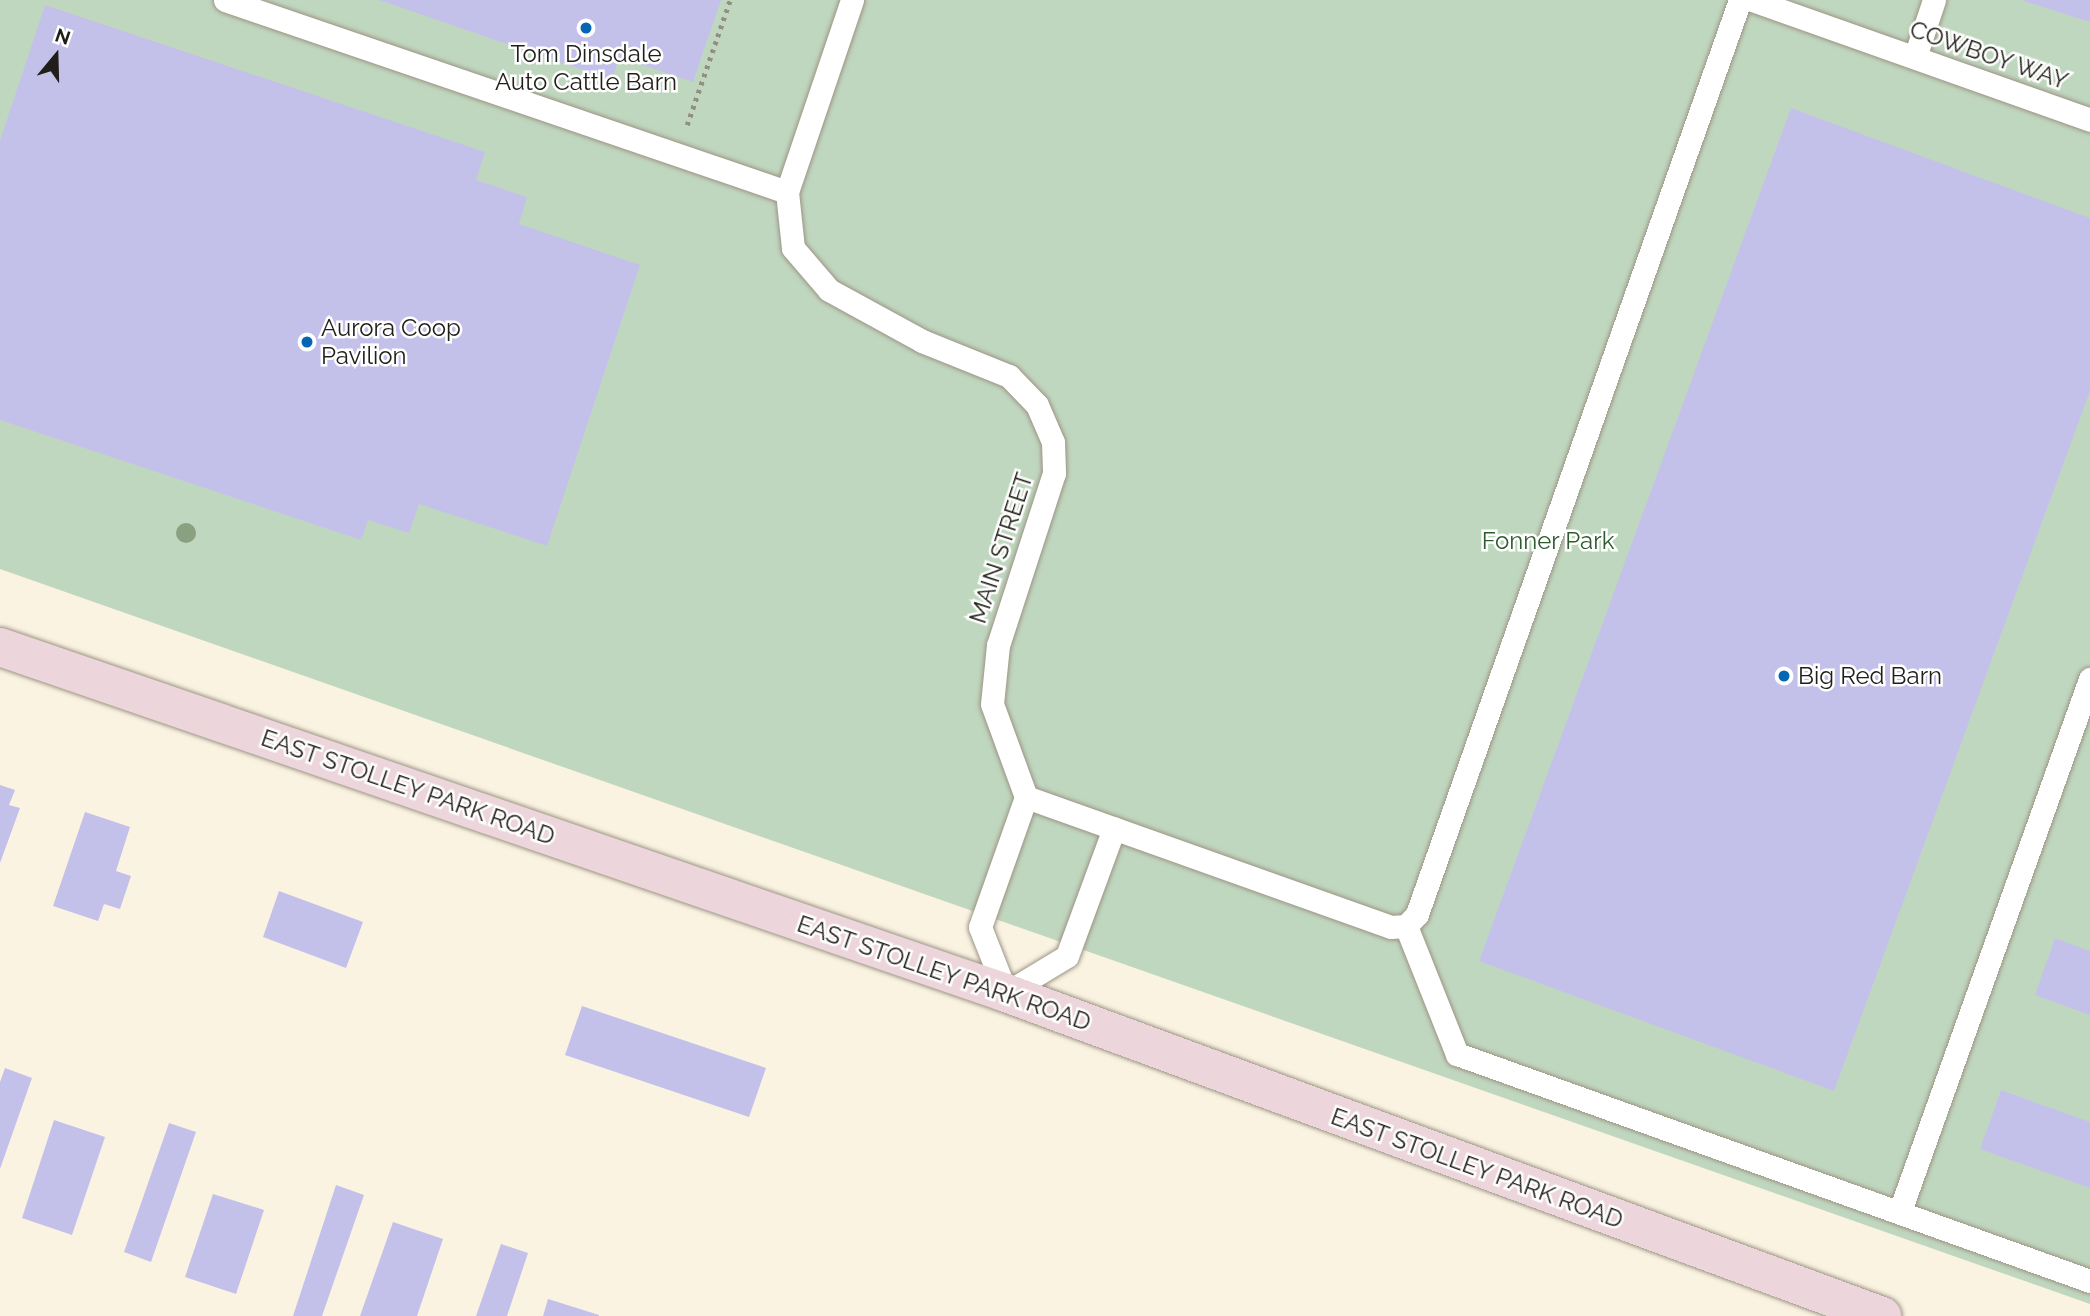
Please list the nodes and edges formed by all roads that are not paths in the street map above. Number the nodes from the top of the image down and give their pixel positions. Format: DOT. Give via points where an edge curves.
graph roads {
  1 [pos="225,0"];
  2 [pos="852,0"];
  3 [pos="1740,0"];
  4 [pos="1752,0"];
  5 [pos="1934,0"];
  6 [pos="1915,57"];
  7 [pos="2090,120"];
  8 [pos="787,192"];
  9 [pos="0,647"];
  10 [pos="2090,679"];
  11 [pos="1026,797"];
  12 [pos="1114,828"];
  13 [pos="1406,926"];
  14 [pos="1006,993"];
  15 [pos="1900,1211"];
  16 [pos="2090,1281"];
  17 [pos="1882,1316"];
  1 -- 8 [label="lane"];
  2 -- 8 [label="lane, MAIN STREET"];
  3 -- 13 [label="lane" via="1417,914"];
  4 -- 6 [label="lane, COWBOY WAY"];
  5 -- 6 [label="lane"];
  6 -- 7 [label="lane, COWBOY WAY"];
  8 -- 11 [label="lane, MAIN STREET" via="793,248 829,290 922,341 1009,376 1037,405 1053,442 1054,473 998,645 992,704"];
  9 -- 14 [label="street, EAST STOLLEY PARK ROAD"];
  10 -- 15 [label="lane"];
  11 -- 12 [label="lane"];
  11 -- 14 [label="lane" via="980,927"];
  12 -- 13 [label="lane" via="1391,927"];
  12 -- 14 [label="lane" via="1068,956"];
  13 -- 15 [label="lane" via="1457,1054"];
  14 -- 17 [label="street, EAST STOLLEY PARK ROAD"];
  15 -- 16 [label="lane"];
}
